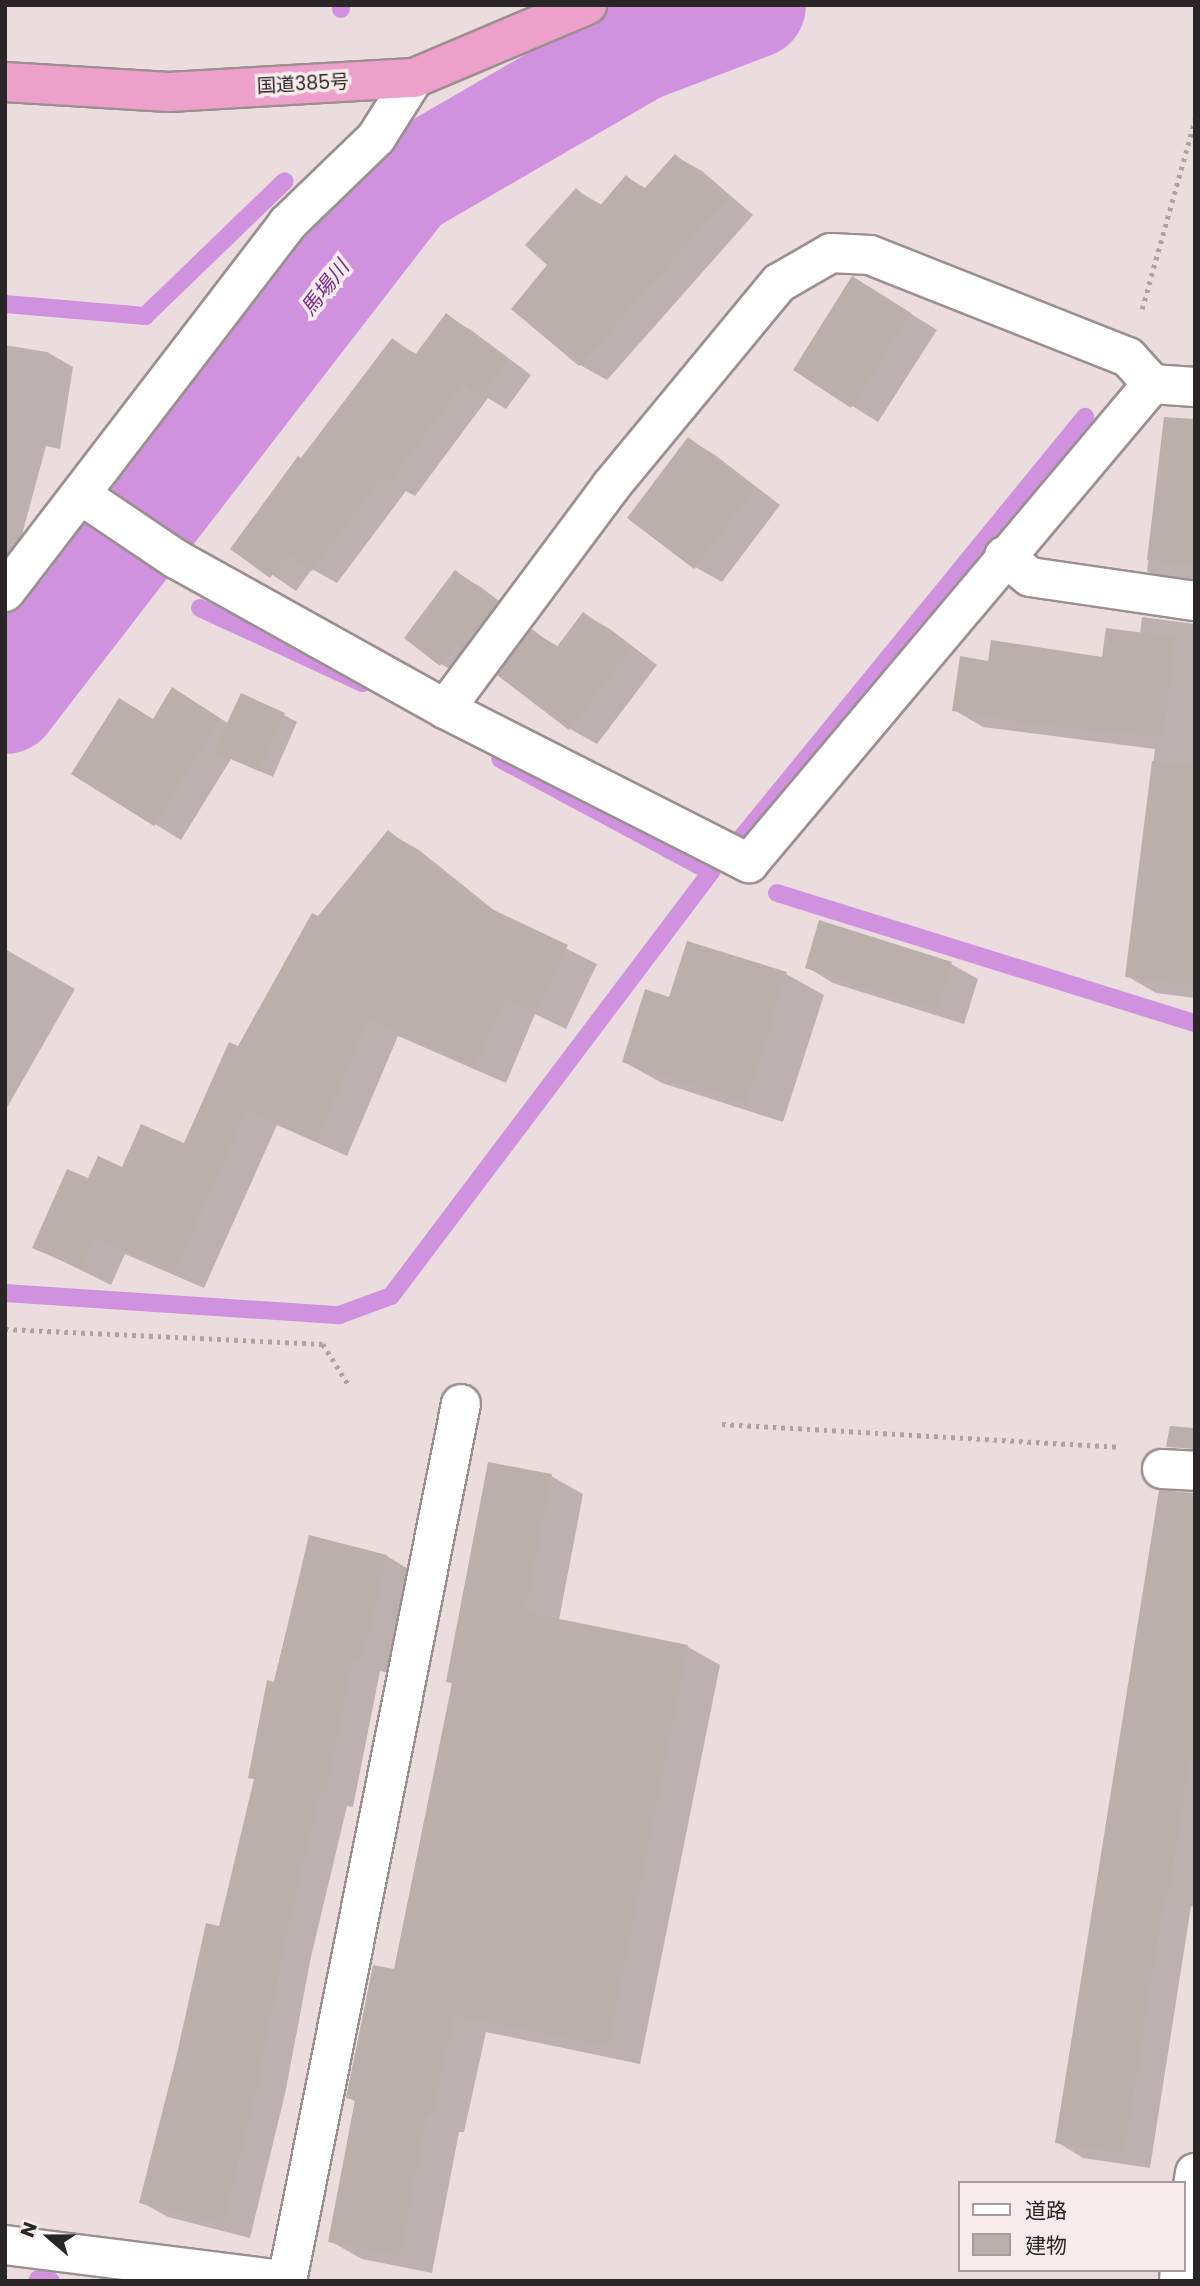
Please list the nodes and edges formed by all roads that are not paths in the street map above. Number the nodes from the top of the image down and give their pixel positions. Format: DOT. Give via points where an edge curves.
graph roads {
  1 [pos="587,5"];
  2 [pos="414,78"];
  3 [pos="5,82"];
  4 [pos="1140,370"];
  5 [pos="1195,387"];
  6 [pos="81,495"];
  7 [pos="1004,556"];
  8 [pos="5,592"];
  9 [pos="1195,601"];
  10 [pos="445,709"];
  11 [pos="461,1404"];
  12 [pos="1195,2173"];
  13 [pos="1186,2231"];
  14 [pos="5,2245"];
  15 [pos="209,2276"];
  16 [pos="288,2281"];
  1 -- 2 [label="highway, 国道385号"];
  2 -- 3 [label="highway, 国道385号" via="169,92"];
  2 -- 6 [label="street" via="376,138 287,224"];
  4 -- 5 [label="street"];
  4 -- 7 [label="street"];
  4 -- 10 [label="street" via="870,255 831,253 779,283 611,486"];
  6 -- 8 [label="street"];
  6 -- 10 [label="street" via="176,559"];
  7 -- 9 [label="street" via="1030,577"];
  7 -- 10 [label="street" via="749,863"];
  11 -- 16 [label="street"];
  12 -- 13 [label="street"];
  14 -- 15 [label="street"];
  15 -- 16 [label="street"];
}
